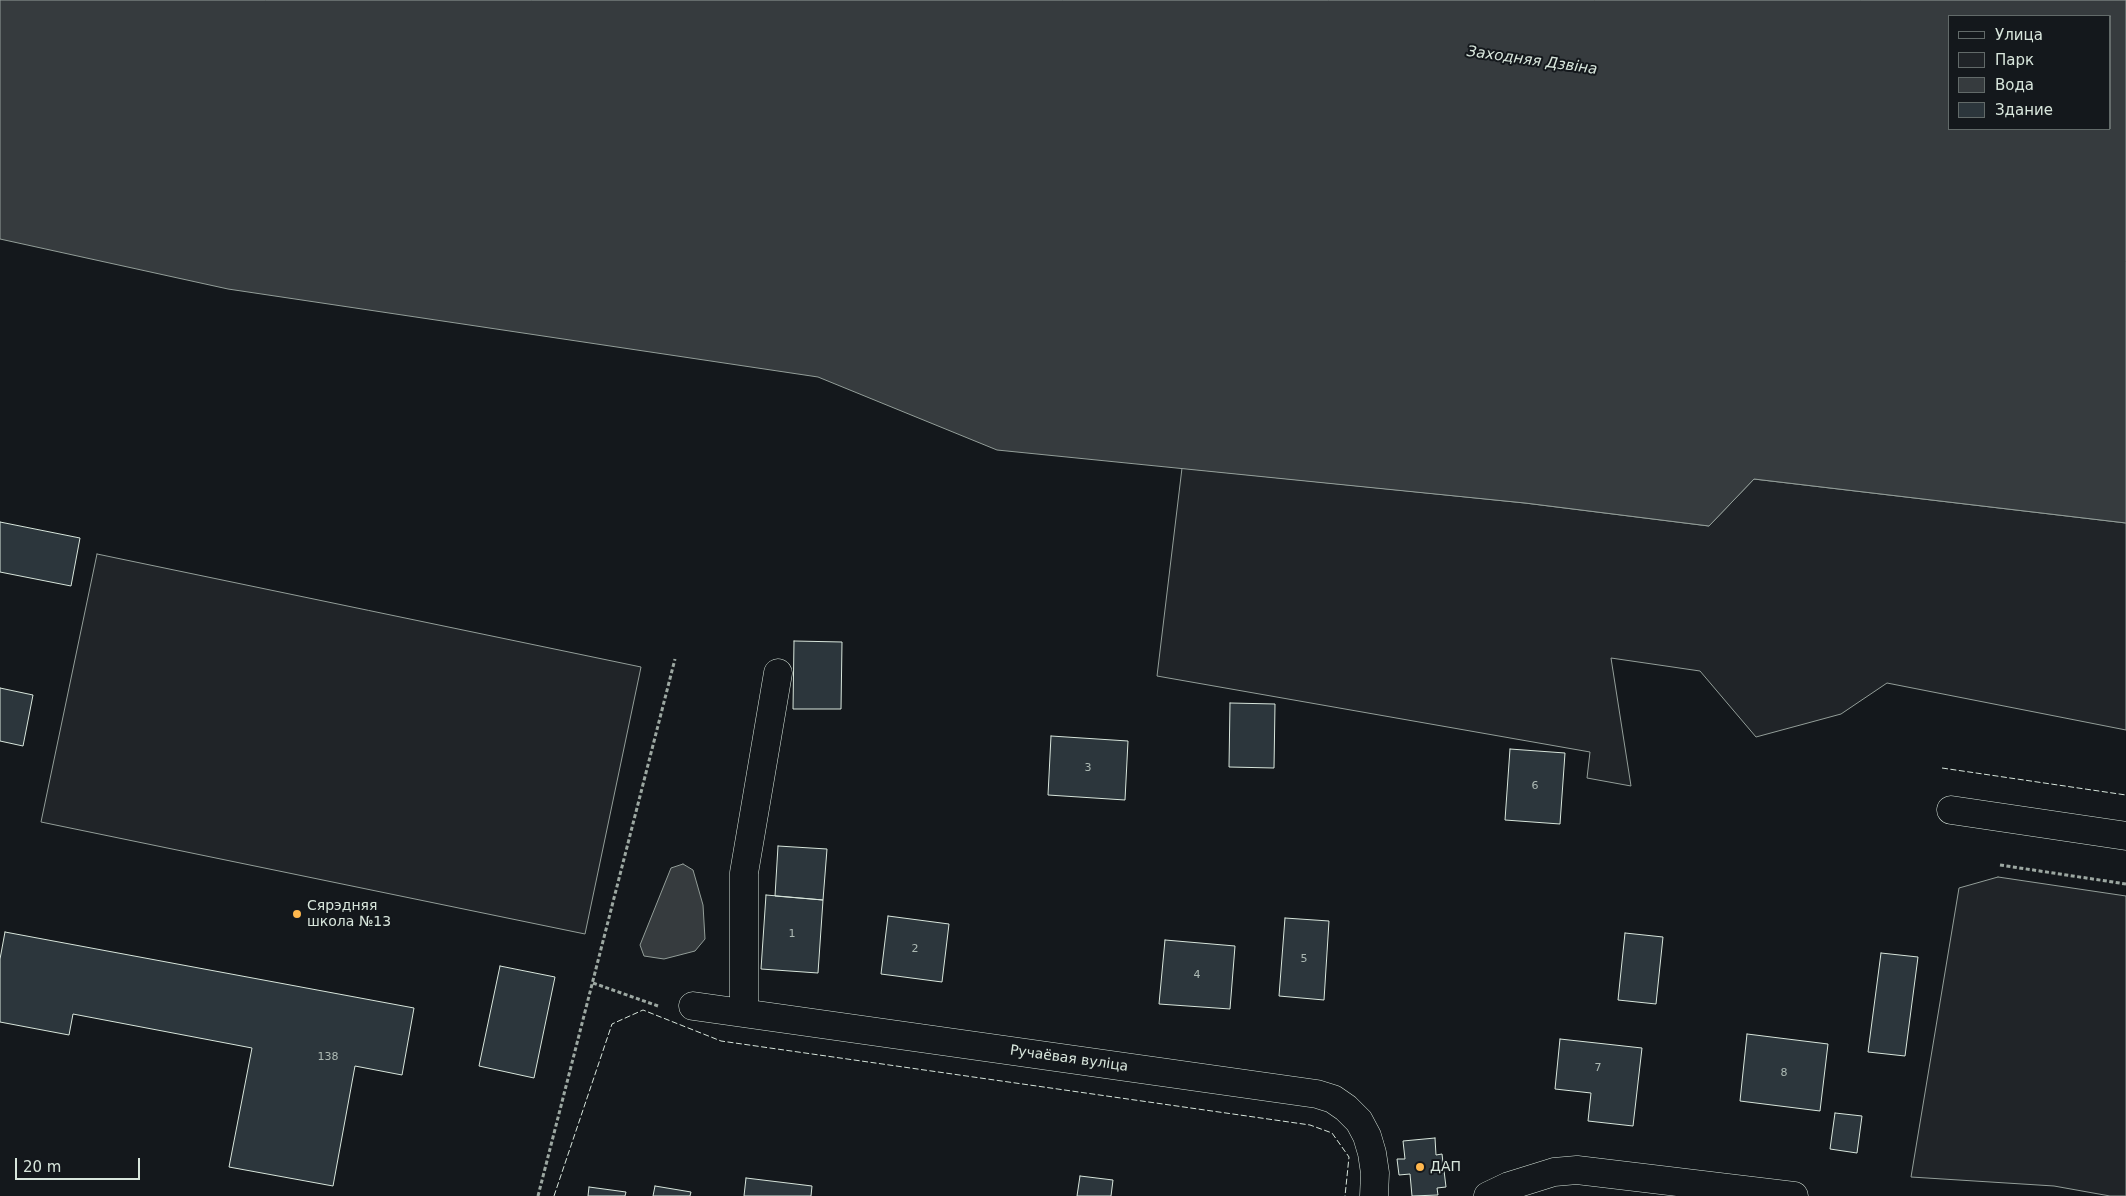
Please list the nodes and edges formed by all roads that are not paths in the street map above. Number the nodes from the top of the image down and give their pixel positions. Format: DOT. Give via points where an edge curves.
graph roads {
  1 [pos="778,673"];
  2 [pos="1951,810"];
  3 [pos="2126,836"];
  4 [pos="693,1006"];
  5 [pos="744,1013"];
  6 [pos="1374,1196"];
  7 [pos="1488,1196"];
  8 [pos="1794,1196"];
  1 -- 5 [label="street" via="744,873"];
  2 -- 3 [label="street"];
  4 -- 5 [label="street, Ручаёвая вуліца"];
  5 -- 6 [label="street, Ручаёвая вуліца" via="1317,1094 1333,1099 1359,1121 1372,1153"];
  7 -- 8 [label="street" via="1554,1172 1577,1170"];
}
